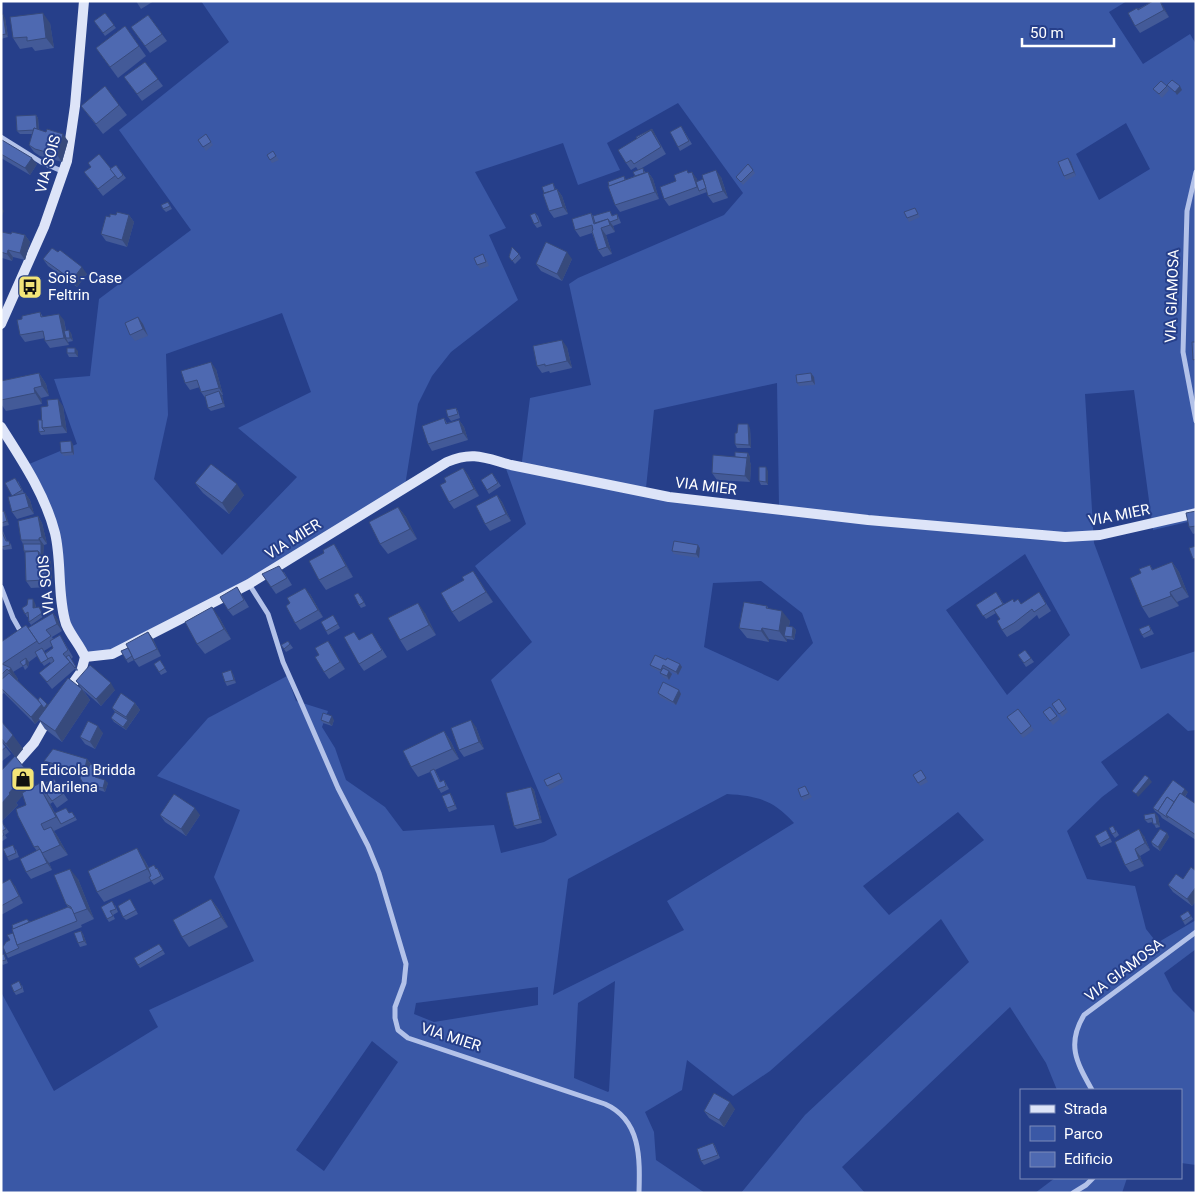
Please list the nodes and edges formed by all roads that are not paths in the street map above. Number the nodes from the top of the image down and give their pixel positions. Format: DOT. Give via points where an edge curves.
graph roads {
  1 [pos="84,1"];
  2 [pos="1,137"];
  3 [pos="64,172"];
  4 [pos="1196,172"];
  5 [pos="1,324"];
  6 [pos="1196,420"];
  7 [pos="1,427"];
  8 [pos="1196,513"];
  9 [pos="249,584"];
  10 [pos="1,586"];
  11 [pos="25,635"];
  12 [pos="85,657"];
  13 [pos="1,780"];
  14 [pos="1196,932"];
  15 [pos="1092,1089"];
  16 [pos="1092,1179"];
  17 [pos="639,1193"];
  18 [pos="1073,1193"];
  1 -- 3 [label="street, VIA SOIS" via="71,142"];
  2 -- 3 [label="street"];
  3 -- 5 [label="street, VIA SOIS" via="44,227"];
  4 -- 6 [label="street, VIA GIAMOSA" via="1187,211 1183,352"];
  7 -- 12 [label="street, VIA SOIS" via="40,492 51,521 57,548 60,615"];
  8 -- 9 [label="street, VIA MIER" via="1100,536 1065,537 669,498 511,465 487,457 470,456 447,462"];
  9 -- 12 [label="street, VIA MIER" via="112,654"];
  9 -- 17 [label="street, VIA MIER" via="268,614 298,698 379,873 406,964 396,1007 398,1030 408,1038 612,1107 623,1115 632,1131 640,1163"];
  10 -- 11 [label="street" via="13,618"];
  12 -- 13 [label="street" via="81,672 34,743"];
  14 -- 15 [label="street, VIA GIAMOSA" via="1084,1015 1078,1025 1074,1047"];
  16 -- 18 [label="street"];
}
